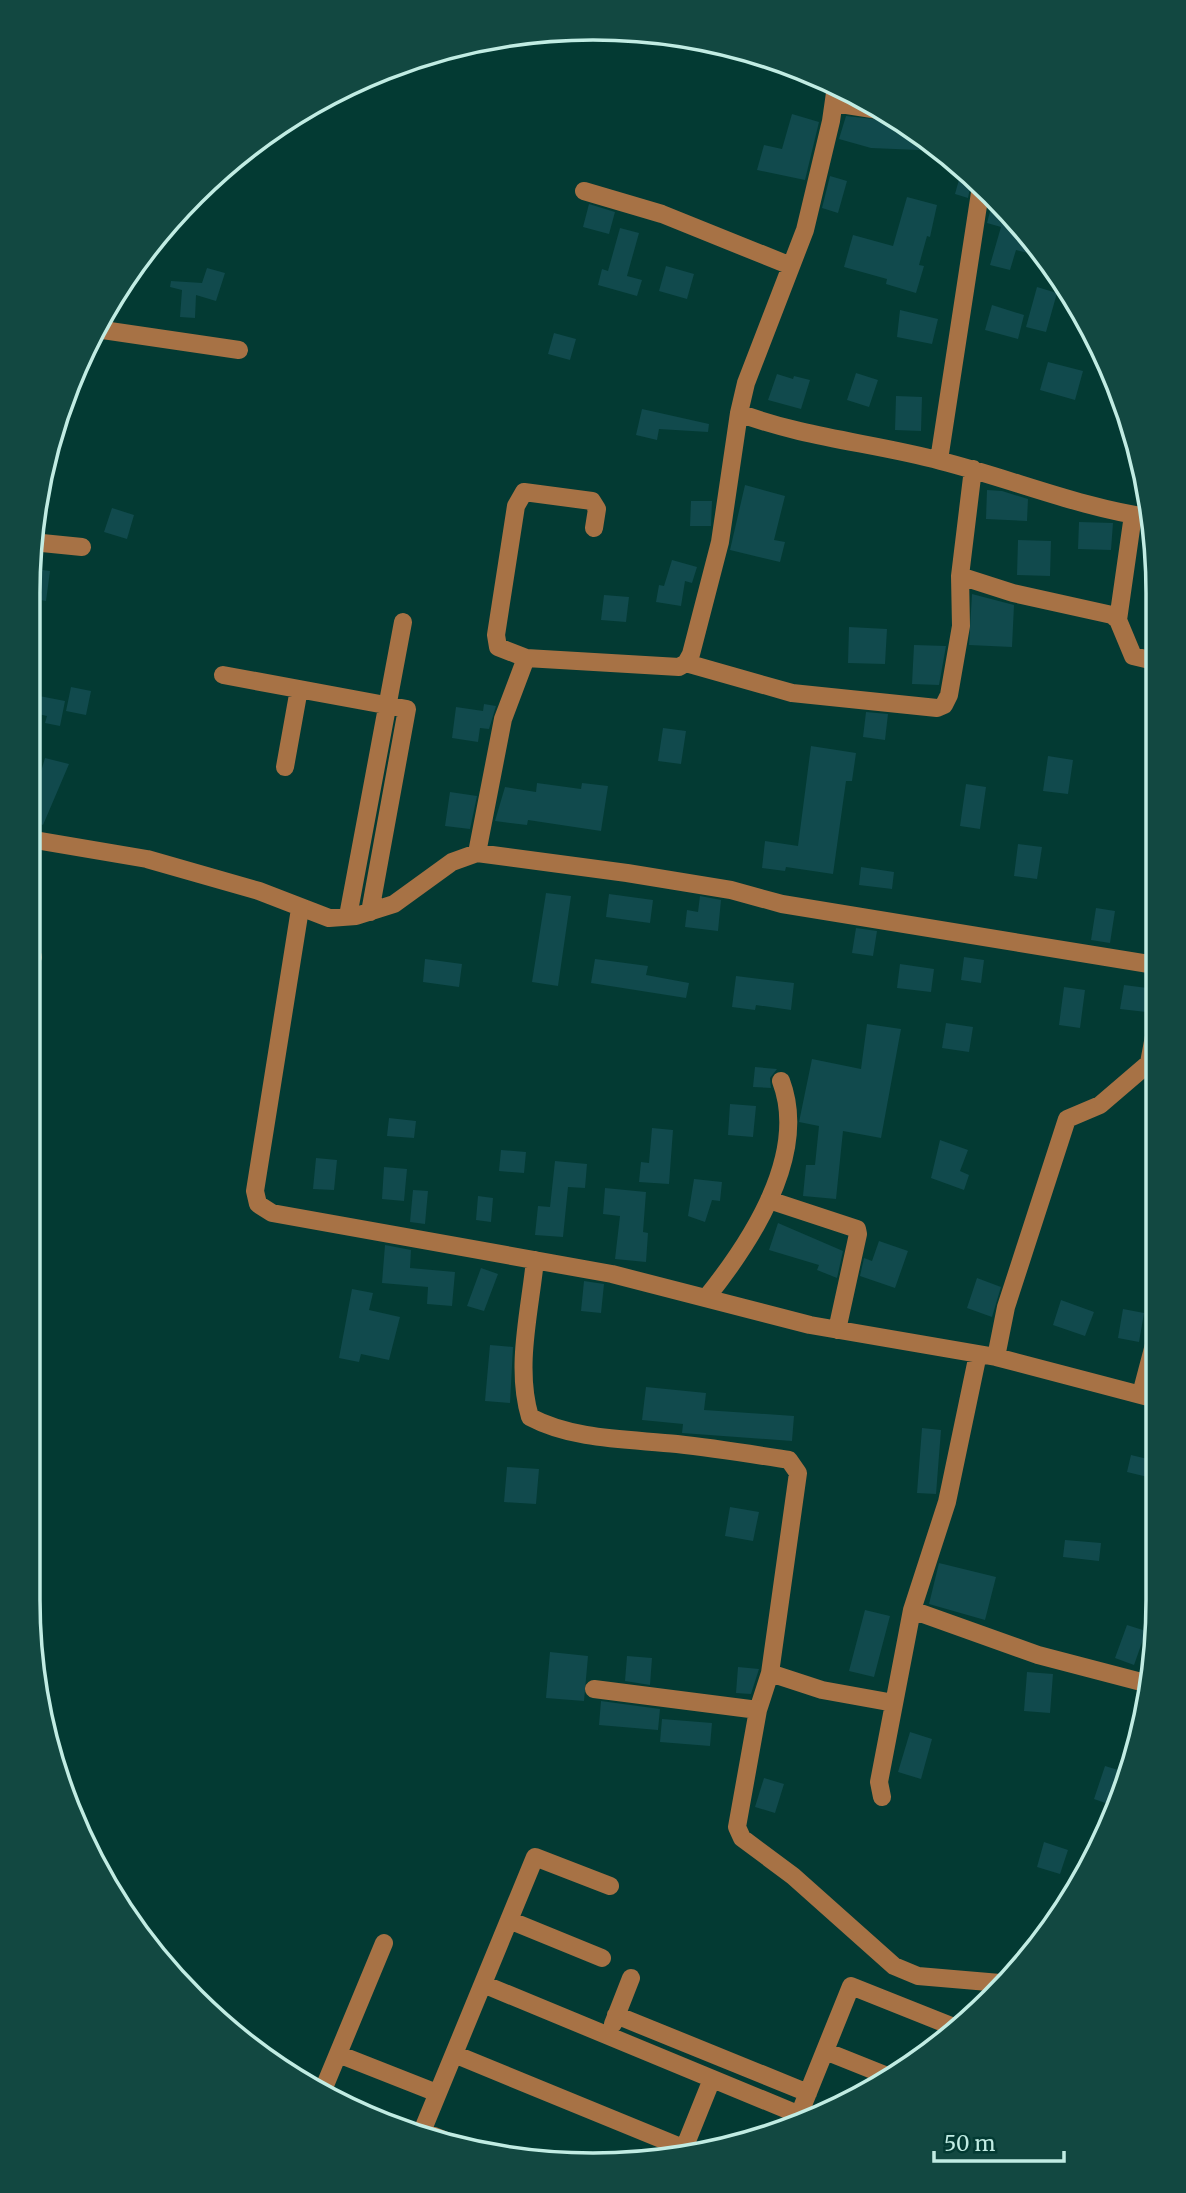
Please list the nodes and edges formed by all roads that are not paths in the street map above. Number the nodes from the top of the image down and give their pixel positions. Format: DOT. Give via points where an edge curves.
graph roads {
  1 [pos="835,95"];
  2 [pos="584,191"];
  3 [pos="979,198"];
  4 [pos="791,266"];
  5 [pos="107,331"];
  6 [pos="239,350"];
  7 [pos="739,413"];
  8 [pos="939,460"];
  9 [pos="973,470"];
  10 [pos="1133,515"];
  11 [pos="1140,516"];
  12 [pos="594,528"];
  13 [pos="43,543"];
  14 [pos="82,547"];
  15 [pos="960,576"];
  16 [pos="1118,620"];
  17 [pos="402,622"];
  18 [pos="526,658"];
  19 [pos="1146,659"];
  20 [pos="686,663"];
  21 [pos="223,675"];
  22 [pos="299,689"];
  23 [pos="387,705"];
  24 [pos="285,767"];
  25 [pos="40,841"];
  26 [pos="478,853"];
  27 [pos="300,909"];
  28 [pos="370,912"];
  29 [pos="348,916"];
  30 [pos="1146,964"];
  31 [pos="1146,1069"];
  32 [pos="781,1081"];
  33 [pos="769,1200"];
  34 [pos="535,1260"];
  35 [pos="706,1298"];
  36 [pos="837,1330"];
  37 [pos="987,1355"];
  38 [pos="1146,1395"];
  39 [pos="912,1609"];
  40 [pos="770,1673"];
  41 [pos="1139,1681"];
  42 [pos="594,1689"];
  43 [pos="894,1703"];
  44 [pos="758,1710"];
  45 [pos="882,1797"];
  46 [pos="610,1886"];
  47 [pos="509,1920"];
  48 [pos="384,1943"];
  49 [pos="602,1958"];
  50 [pos="631,1978"];
  51 [pos="992,1982"];
  52 [pos="483,1984"];
  53 [pos="616,2015"];
  54 [pos="947,2024"];
  55 [pos="608,2036"];
  56 [pos="825,2051"];
  57 [pos="338,2054"];
  58 [pos="454,2054"];
  59 [pos="879,2073"];
  60 [pos="712,2079"];
  61 [pos="326,2084"];
  62 [pos="437,2093"];
  63 [pos="808,2093"];
  64 [pos="807,2110"];
  65 [pos="798,2114"];
  66 [pos="424,2126"];
  67 [pos="687,2144"];
  68 [pos="676,2146"];
  1 -- 4 [label="street" via="805,230"];
  2 -- 4 [label="street" via="662,214"];
  3 -- 8 [label="street"];
  4 -- 7 [label="street"];
  5 -- 6 [label="street"];
  7 -- 8 [label="street" via="828,440"];
  7 -- 20 [label="street" via="720,542"];
  8 -- 9 [label="street"];
  9 -- 10 [label="street"];
  9 -- 15 [label="street"];
  10 -- 11 [label="street"];
  10 -- 16 [label="street"];
  12 -- 18 [label="street" via="597,509 592,501 524,492 521,496 496,635 498,647"];
  13 -- 14 [label="street"];
  15 -- 16 [label="street"];
  15 -- 20 [label="street" via="961,626 949,695 937,708 792,693"];
  16 -- 19 [label="street" via="1133,656"];
  17 -- 23 [label="street"];
  18 -- 20 [label="street" via="679,667"];
  18 -- 26 [label="street" via="503,719"];
  21 -- 22 [label="street"];
  22 -- 23 [label="street"];
  22 -- 24 [label="street"];
  23 -- 28 [label="street" via="407,709"];
  23 -- 29 [label="street"];
  25 -- 27 [label="street" via="147,859 259,891"];
  26 -- 28 [label="street" via="452,862 394,904"];
  26 -- 30 [label="street" via="731,890 782,904"];
  27 -- 29 [label="street" via="329,918"];
  27 -- 34 [label="street" via="255,1191 258,1204 272,1213"];
  28 -- 29 [label="street"];
  31 -- 37 [label="street" via="1100,1105 1067,1119"];
  32 -- 33 [label="street" via="789,1119 785,1151"];
  33 -- 35 [label="street" via="750,1239"];
  33 -- 36 [label="street" via="857,1230"];
  34 -- 35 [label="street"];
  34 -- 40 [label="street" via="524,1357 523,1395 530,1416 548,1426 588,1435 789,1460 798,1473"];
  35 -- 36 [label="street"];
  36 -- 37 [label="street"];
  37 -- 38 [label="street"];
  37 -- 39 [label="street"];
  39 -- 41 [label="street" via="1038,1655"];
  39 -- 43 [label="street"];
  40 -- 43 [label="street" via="822,1690"];
  40 -- 44 [label="street"];
  42 -- 44 [label="street"];
  43 -- 45 [label="street" via="879,1782"];
  44 -- 51 [label="street" via="738,1809 742,1838 825,1902 894,1966 918,1976"];
  46 -- 47 [label="street" via="535,1857"];
  47 -- 49 [label="street"];
  47 -- 52 [label="street"];
  48 -- 57 [label="street"];
  50 -- 53 [label="street"];
  52 -- 55 [label="street"];
  52 -- 58 [label="street"];
  53 -- 55 [label="street"];
  53 -- 63 [label="street"];
  54 -- 56 [label="street" via="851,1986"];
  55 -- 60 [label="street"];
  56 -- 59 [label="street"];
  56 -- 63 [label="street"];
  57 -- 61 [label="street"];
  57 -- 62 [label="street"];
  58 -- 62 [label="street"];
  58 -- 68 [label="street"];
  60 -- 65 [label="street"];
  60 -- 67 [label="street"];
  62 -- 66 [label="street"];
  63 -- 64 [label="street"];
}
